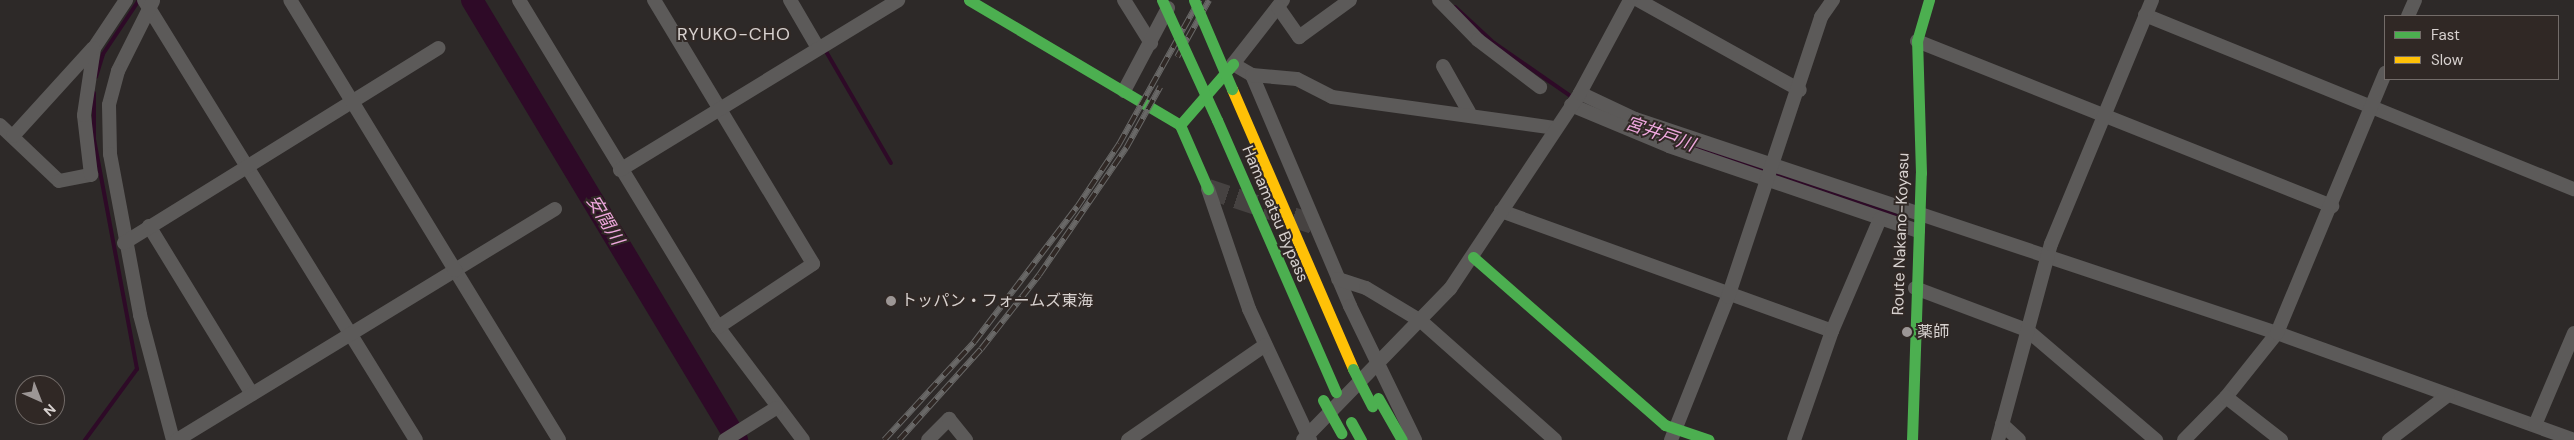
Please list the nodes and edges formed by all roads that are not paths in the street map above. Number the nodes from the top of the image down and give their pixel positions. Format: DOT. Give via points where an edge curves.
graph roads {
  1 [pos="126,0"];
  2 [pos="290,0"];
  3 [pos="519,0"];
  4 [pos="654,0"];
  5 [pos="790,0"];
  6 [pos="898,0"];
  7 [pos="969,0"];
  8 [pos="1124,0"];
  9 [pos="1162,0"];
  10 [pos="1171,0"];
  11 [pos="1194,0"];
  12 [pos="1350,0"];
  13 [pos="1439,0"];
  14 [pos="1630,0"];
  15 [pos="1638,0"];
  16 [pos="1832,0"];
  17 [pos="1930,0"];
  18 [pos="2152,0"];
  19 [pos="2415,0"];
  20 [pos="148,3"];
  21 [pos="1281,4"];
  22 [pos="2145,15"];
  23 [pos="2408,15"];
  24 [pos="1917,41"];
  25 [pos="1150,43"];
  26 [pos="822,46"];
  27 [pos="94,48"];
  28 [pos="439,48"];
  29 [pos="1233,64"];
  30 [pos="1443,66"];
  31 [pos="1252,74"];
  32 [pos="2384,75"];
  33 [pos="1540,87"];
  34 [pos="1800,90"];
  35 [pos="1124,91"];
  36 [pos="1575,99"];
  37 [pos="352,101"];
  38 [pos="2372,105"];
  39 [pos="720,108"];
  40 [pos="1468,112"];
  41 [pos="2105,114"];
  42 [pos="0,125"];
  43 [pos="1180,125"];
  44 [pos="1556,128"];
  45 [pos="14,136"];
  46 [pos="247,164"];
  47 [pos="620,170"];
  48 [pos="1770,172"];
  49 [pos="1208,189"];
  50 [pos="2574,189"];
  51 [pos="2332,206"];
  52 [pos="555,209"];
  53 [pos="1501,211"];
  54 [pos="1920,216"];
  55 [pos="1880,219"];
  56 [pos="149,226"];
  57 [pos="1918,231"];
  58 [pos="124,243"];
  59 [pos="1473,257"];
  60 [pos="2048,257"];
  61 [pos="455,270"];
  62 [pos="1338,279"];
  63 [pos="1915,288"];
  64 [pos="1728,297"];
  65 [pos="1421,321"];
  66 [pos="718,327"];
  67 [pos="2027,330"];
  68 [pos="1832,331"];
  69 [pos="2277,333"];
  70 [pos="2574,333"];
  71 [pos="351,334"];
  72 [pos="1265,345"];
  73 [pos="1312,346"];
  74 [pos="1377,366"];
  75 [pos="252,394"];
  76 [pos="2448,395"];
  77 [pos="2226,397"];
  78 [pos="1375,402"];
  79 [pos="776,408"];
  80 [pos="2002,424"];
  81 [pos="2535,425"];
  82 [pos="1673,435"];
  83 [pos="1343,436"];
  84 [pos="1307,438"];
  85 [pos="173,440"];
  86 [pos="177,440"];
  87 [pos="416,440"];
  88 [pos="559,440"];
  89 [pos="725,440"];
  90 [pos="803,440"];
  91 [pos="928,440"];
  92 [pos="966,440"];
  93 [pos="1128,440"];
  94 [pos="1361,440"];
  95 [pos="1390,440"];
  96 [pos="1402,440"];
  97 [pos="1415,440"];
  98 [pos="1555,440"];
  99 [pos="1709,440"];
  100 [pos="1794,440"];
  101 [pos="1912,440"];
  102 [pos="1998,440"];
  103 [pos="2019,440"];
  104 [pos="2156,440"];
  105 [pos="2184,440"];
  106 [pos="2280,440"];
  107 [pos="2389,440"];
  108 [pos="2574,440"];
  1 -- 27 [label="street"];
  2 -- 37 [label="street"];
  3 -- 47 [label="street"];
  4 -- 39 [label="street"];
  5 -- 26 [label="street"];
  6 -- 26 [label="street"];
  7 -- 35 [label="main road"];
  8 -- 25 [label="street"];
  9 -- 73 [label="main road, Hamamatsu Bypass, bridge" via="1217,120"];
  10 -- 25 [label="street"];
  11 -- 78 [label="main road, Hamamatsu Bypass, bridge" via="1334,334"];
  12 -- 21 [label="street" via="1299,38"];
  13 -- 33 [label="street" via="1478,40"];
  14 -- 36 [label="street"];
  15 -- 34 [label="street"];
  16 -- 34 [label="street" via="1821,17"];
  17 -- 24 [label="main road, Route Nakano-Koyasu"];
  18 -- 22 [label="street"];
  19 -- 23 [label="street"];
  20 -- 46 [label="street"];
  20 -- 58 [label="street" via="128,46 110,105 110,154"];
  21 -- 29 [label="street"];
  22 -- 38 [label="street"];
  22 -- 41 [label="street"];
  24 -- 41 [label="street"];
  24 -- 54 [label="main road, Route Nakano-Koyasu"];
  25 -- 35 [label="street"];
  26 -- 39 [label="street"];
  27 -- 45 [label="street"];
  27 -- 45 [label="street" via="84,115 91,175 59,181"];
  28 -- 37 [label="street"];
  29 -- 31 [label="street"];
  29 -- 43 [label="main road"];
  30 -- 40 [label="street"];
  31 -- 40 [label="street" via="1297,79 1332,97"];
  31 -- 62 [label="street"];
  32 -- 38 [label="street"];
  34 -- 48 [label="street"];
  35 -- 43 [label="main road"];
  36 -- 44 [label="street"];
  36 -- 48 [label="street"];
  37 -- 46 [label="street"];
  37 -- 61 [label="street"];
  38 -- 50 [label="street"];
  38 -- 51 [label="street"];
  39 -- 47 [label="street"];
  39 -- 66 [label="street" via="814,264"];
  40 -- 44 [label="street"];
  41 -- 51 [label="street"];
  41 -- 60 [label="street"];
  42 -- 45 [label="street"];
  43 -- 49 [label="main road"];
  44 -- 53 [label="street"];
  46 -- 56 [label="street"];
  46 -- 71 [label="street"];
  47 -- 66 [label="street"];
  48 -- 54 [label="street"];
  48 -- 55 [label="street"];
  48 -- 64 [label="street"];
  49 -- 72 [label="street"];
  51 -- 69 [label="street"];
  52 -- 61 [label="street"];
  53 -- 59 [label="street"];
  53 -- 64 [label="street"];
  54 -- 57 [label="main road, Route Nakano-Koyasu"];
  54 -- 60 [label="street"];
  55 -- 57 [label="street"];
  55 -- 68 [label="street"];
  56 -- 58 [label="street"];
  56 -- 75 [label="street"];
  57 -- 63 [label="main road, Route Nakano-Koyasu"];
  58 -- 85 [label="street"];
  59 -- 65 [label="street"];
  59 -- 82 [label="main road"];
  60 -- 67 [label="street"];
  60 -- 69 [label="street"];
  61 -- 71 [label="street"];
  61 -- 88 [label="street"];
  62 -- 65 [label="street" via="1366,288"];
  62 -- 74 [label="street"];
  63 -- 67 [label="street"];
  63 -- 101 [label="main road, Route Nakano-Koyasu"];
  64 -- 68 [label="street"];
  64 -- 82 [label="street"];
  65 -- 74 [label="street"];
  65 -- 98 [label="street"];
  66 -- 79 [label="street"];
  67 -- 80 [label="street"];
  67 -- 104 [label="street"];
  68 -- 100 [label="street"];
  69 -- 76 [label="street"];
  69 -- 77 [label="street"];
  70 -- 81 [label="street"];
  71 -- 75 [label="street"];
  71 -- 87 [label="street"];
  72 -- 84 [label="street"];
  72 -- 93 [label="street"];
  73 -- 83 [label="main road, bridge" via="1323,400"];
  73 -- 94 [label="main road, Hamamatsu Bypass"];
  74 -- 84 [label="street"];
  74 -- 97 [label="street"];
  75 -- 86 [label="street"];
  76 -- 81 [label="street"];
  76 -- 107 [label="street"];
  77 -- 105 [label="street"];
  77 -- 106 [label="street"];
  78 -- 95 [label="main road"];
  78 -- 96 [label="main road"];
  79 -- 89 [label="street"];
  79 -- 90 [label="street"];
  80 -- 102 [label="street"];
  80 -- 103 [label="street"];
  81 -- 108 [label="street"];
  82 -- 99 [label="main road"];
  91 -- 92 [label="street" via="949,419"];
}
